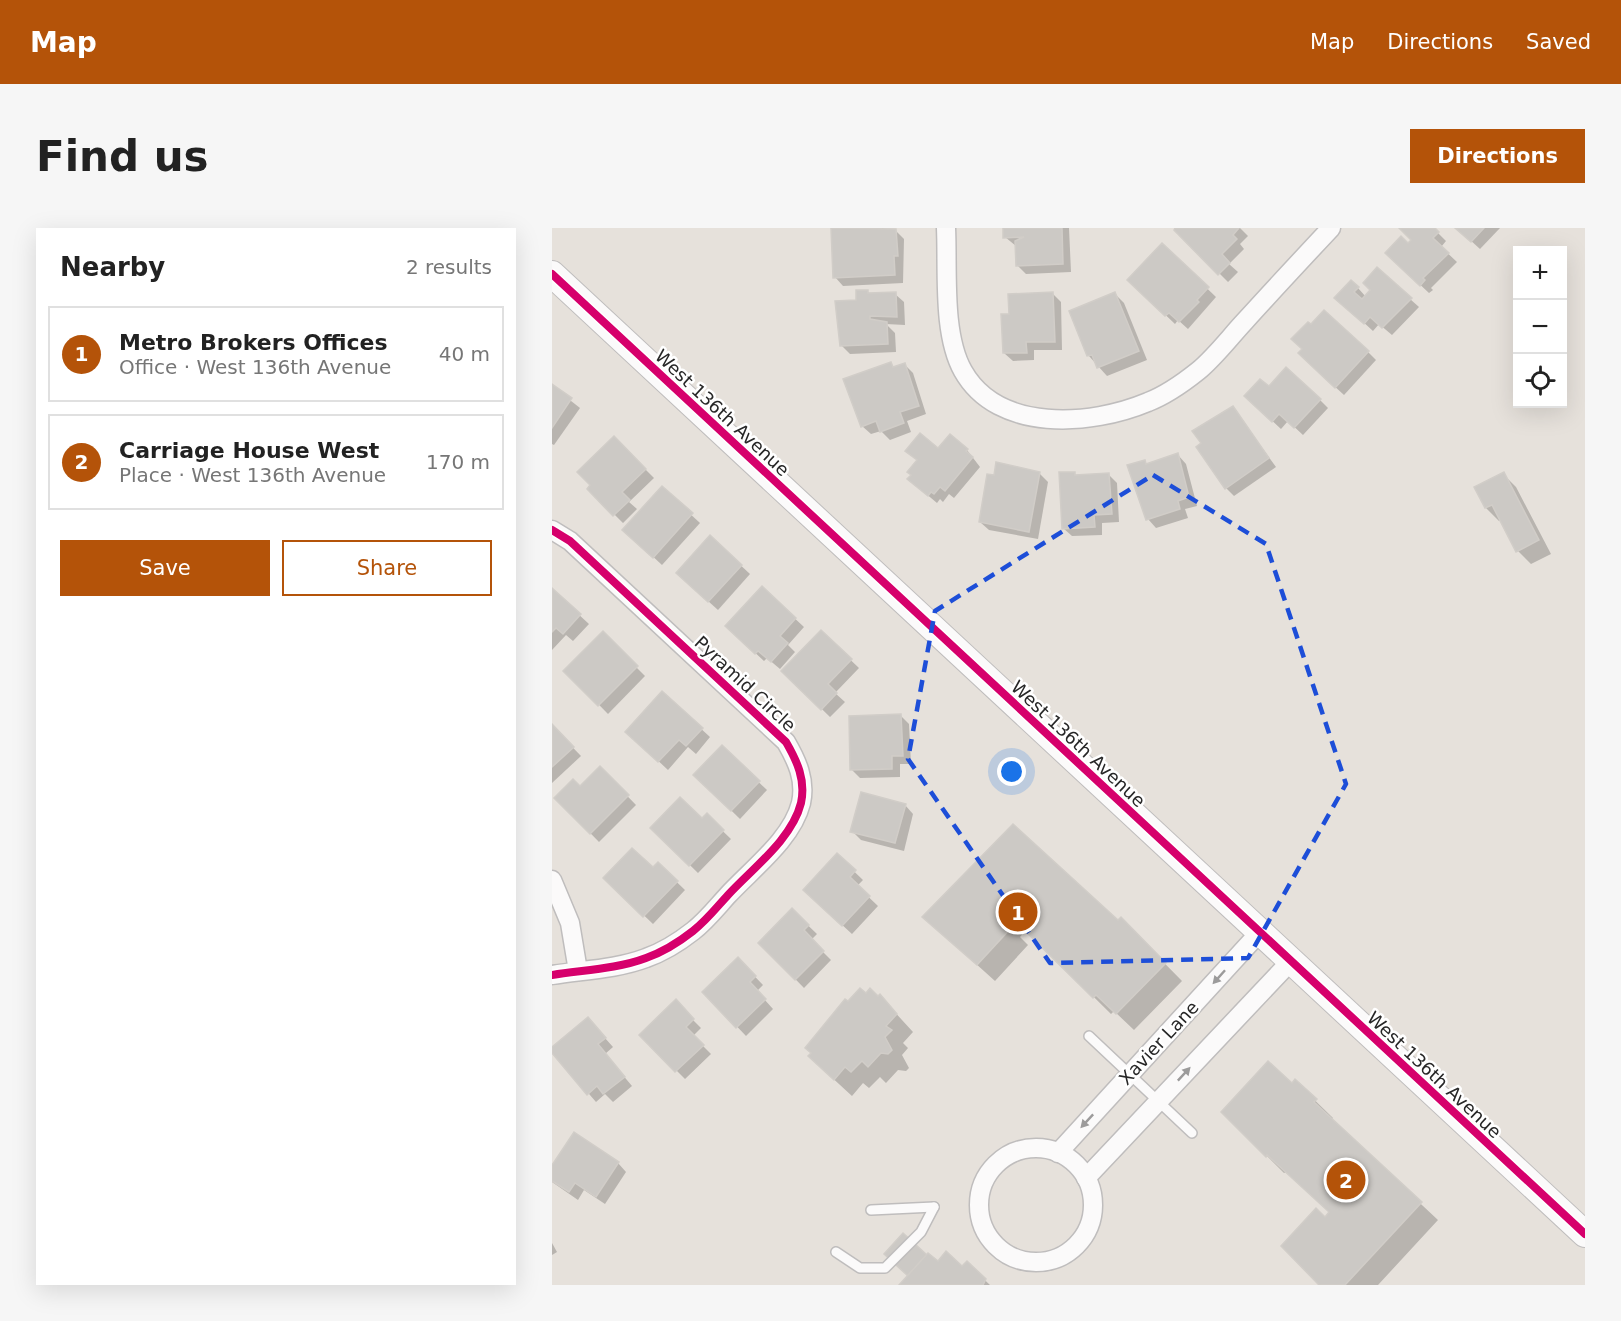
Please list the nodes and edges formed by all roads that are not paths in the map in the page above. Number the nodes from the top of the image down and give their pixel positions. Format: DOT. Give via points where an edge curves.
graph roads {
  1 [pos="946,228"];
  2 [pos="1331,228"];
  3 [pos="552,274"];
  4 [pos="552,530"];
  5 [pos="552,880"];
  6 [pos="1258,933"];
  7 [pos="1290,962"];
  8 [pos="578,971"];
  9 [pos="552,975"];
  10 [pos="1089,1036"];
  11 [pos="1130,1075"];
  12 [pos="1158,1101"];
  13 [pos="1192,1133"];
  14 [pos="1058,1153"];
  15 [pos="1086,1178"];
  16 [pos="871,1210"];
  17 [pos="1585,1234"];
  18 [pos="836,1252"];
  1 -- 2 [label="street" via="950,327 963,371 994,404 1036,418 1118,412 1149,402 1174,388 1200,369"];
  3 -- 6 [label="main road, West 136th Avenue"];
  4 -- 8 [label="street, Pyramid Circle" via="570,541 786,742 797,760 802,780 795,819 782,838 696,929 647,958"];
  5 -- 8 [label="street" via="570,923"];
  6 -- 7 [label="main road, West 136th Avenue"];
  6 -- 11 [label="street, Xavier Lane, one-way"];
  12 -- 7 [label="street, one-way"];
  7 -- 17 [label="main road, West 136th Avenue"];
  8 -- 9 [label="street, Pyramid Circle"];
  10 -- 11 [label="lane"];
  11 -- 12 [label="lane"];
  11 -- 14 [label="street, Xavier Lane, one-way"];
  12 -- 13 [label="lane"];
  12 -- 15 [label="street"];
  14 -- 15 [label="street" via="1074,1163"];
  14 -- 15 [label="street" via="1024,1150 995,1166 986,1178 980,1206 983,1225 992,1241 1007,1254 1024,1261 1043,1262 1061,1257 1087,1232 1093,1214 1093,1195"];
  16 -- 18 [label="lane" via="934,1207 921,1232 885,1268 860,1268"];
}
